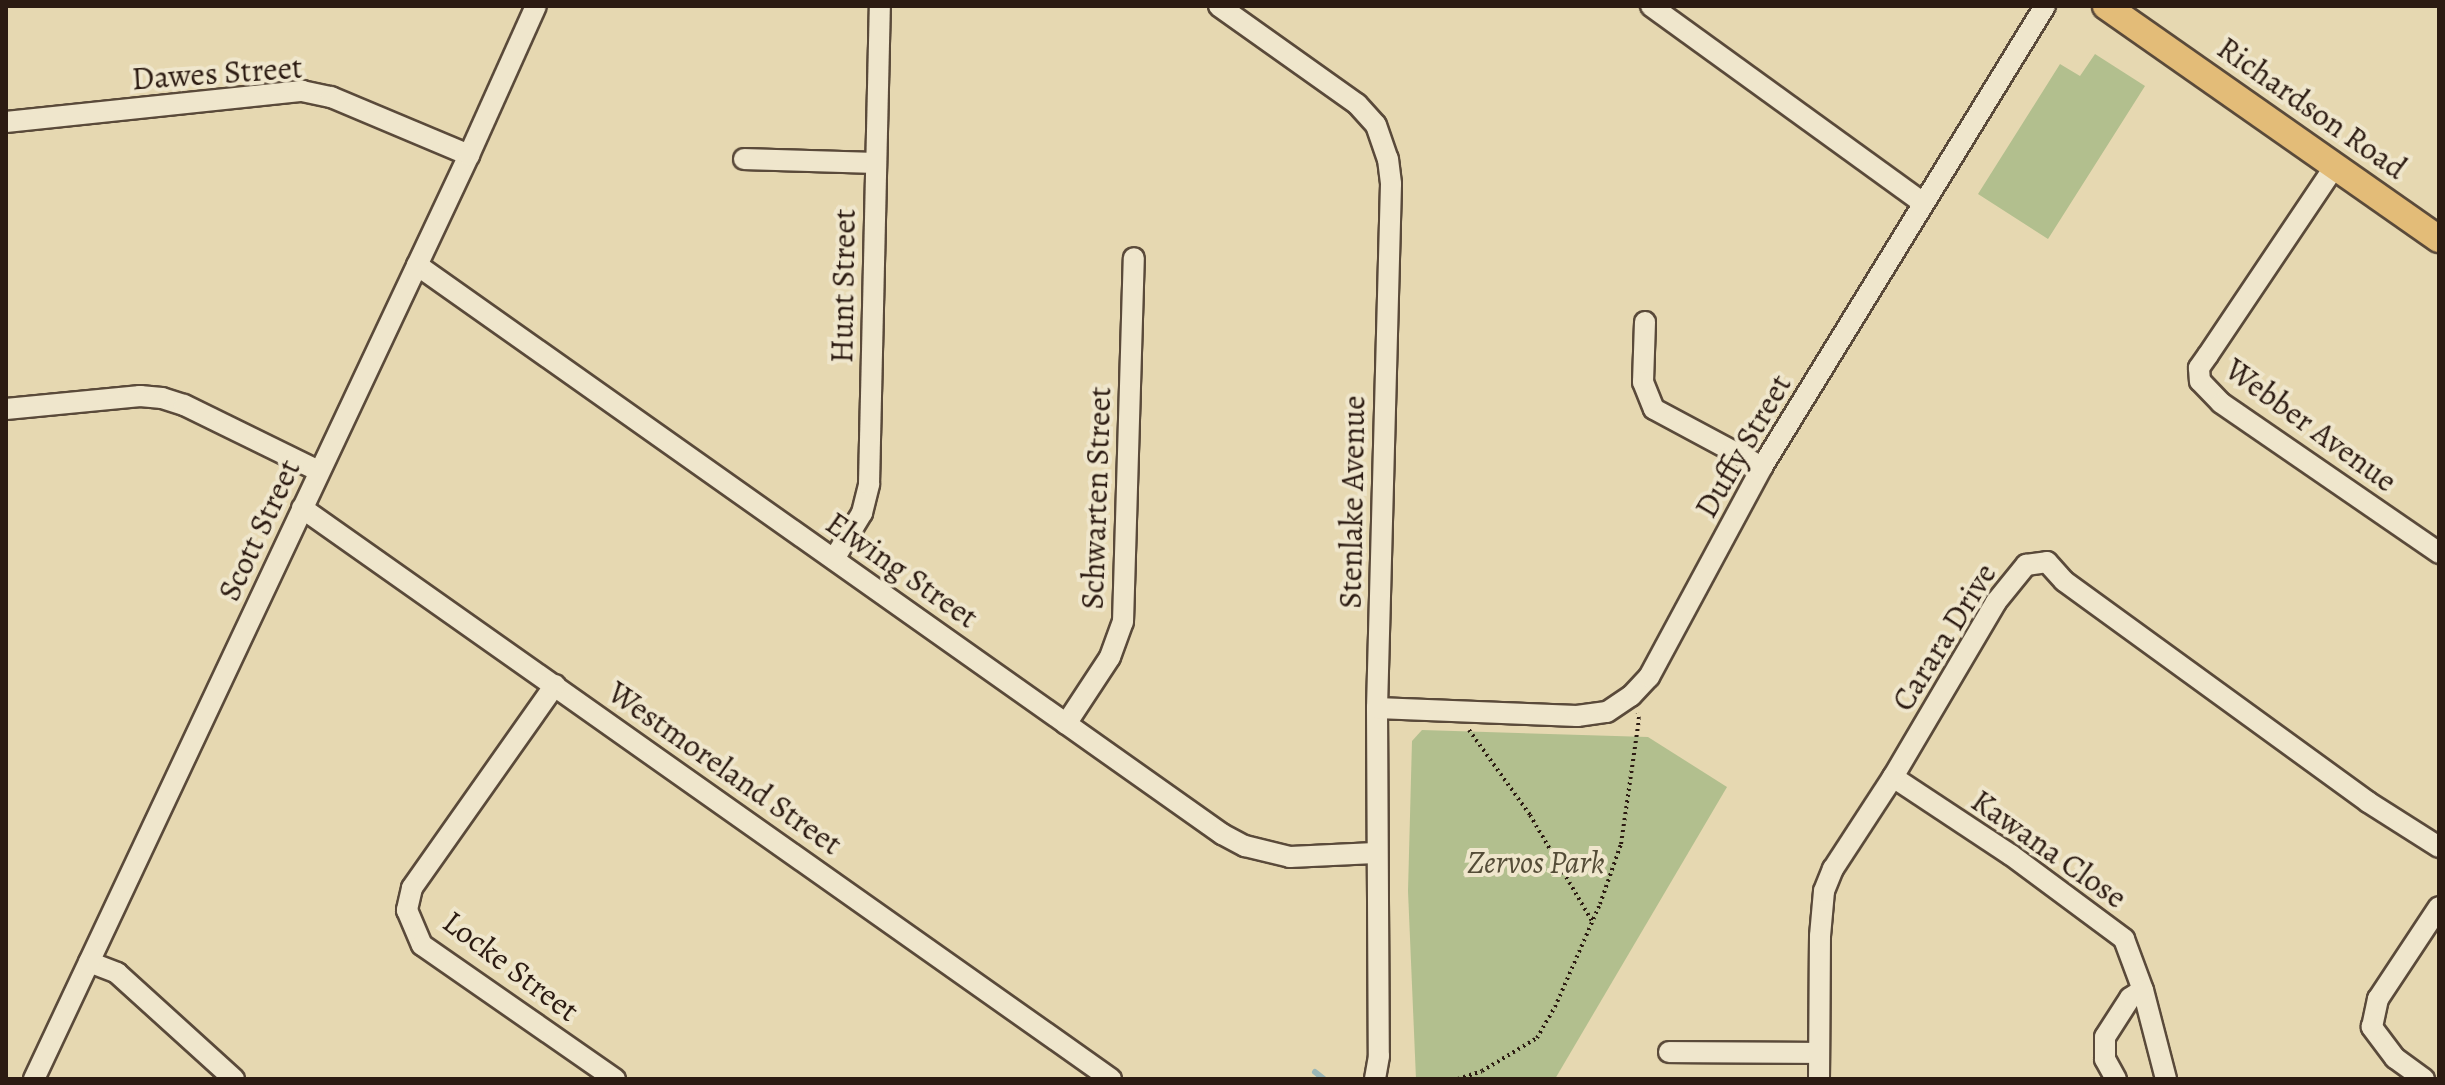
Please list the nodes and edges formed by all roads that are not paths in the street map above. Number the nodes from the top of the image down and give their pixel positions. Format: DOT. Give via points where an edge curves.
graph roads {
  1 [pos="536,6"];
  2 [pos="880,6"];
  3 [pos="1219,6"];
  4 [pos="1651,6"];
  5 [pos="2045,6"];
  6 [pos="2115,8"];
  7 [pos="6,122"];
  8 [pos="469,155"];
  9 [pos="744,159"];
  10 [pos="875,163"];
  11 [pos="2335,166"];
  12 [pos="1923,203"];
  13 [pos="2439,239"];
  14 [pos="1134,258"];
  15 [pos="417,265"];
  16 [pos="1645,322"];
  17 [pos="6,409"];
  18 [pos="1762,467"];
  19 [pos="319,471"];
  20 [pos="302,508"];
  21 [pos="2439,553"];
  22 [pos="834,559"];
  23 [pos="555,685"];
  24 [pos="1377,708"];
  25 [pos="1066,724"];
  26 [pos="1893,777"];
  27 [pos="2439,847"];
  28 [pos="1375,853"];
  29 [pos="2439,907"];
  30 [pos="89,962"];
  31 [pos="2143,990"];
  32 [pos="1669,1052"];
  33 [pos="1819,1053"];
  34 [pos="34,1079"];
  35 [pos="234,1079"];
  36 [pos="615,1079"];
  37 [pos="1111,1079"];
  38 [pos="1375,1079"];
  39 [pos="1819,1079"];
  40 [pos="2116,1079"];
  41 [pos="2166,1079"];
  42 [pos="2424,1079"];
  1 -- 8 [label="street, Scott Street"];
  2 -- 10 [label="street, Hunt Street"];
  3 -- 24 [label="street, Stenlake Avenue" via="1357,104 1376,125 1388,159"];
  4 -- 12 [label="street"];
  5 -- 12 [label="street, Duffy Street"];
  6 -- 11 [label="main road, Richardson Road"];
  7 -- 8 [label="street, Dawes Street" via="302,91 331,97"];
  8 -- 15 [label="street, Scott Street"];
  9 -- 10 [label="street"];
  10 -- 22 [label="street, Hunt Street" via="869,484 862,513"];
  11 -- 13 [label="main road, Richardson Road"];
  11 -- 21 [label="street, Webber Avenue" via="2199,368 2200,381 2221,403"];
  12 -- 18 [label="street, Duffy Street"];
  14 -- 25 [label="street, Schwarten Street" via="1123,622 1110,657"];
  15 -- 19 [label="street, Scott Street"];
  15 -- 22 [label="street, Elwing Street"];
  16 -- 18 [label="street" via="1643,382 1654,409"];
  17 -- 19 [label="street" via="162,398"];
  18 -- 24 [label="street, Duffy Street" via="1649,677 1607,712 1577,716"];
  19 -- 20 [label="street, Scott Street"];
  20 -- 23 [label="street, Westmoreland Street"];
  20 -- 30 [label="street, Scott Street"];
  22 -- 25 [label="street, Elwing Street"];
  23 -- 36 [label="street, Locke Street" via="412,888 407,910 422,945"];
  23 -- 37 [label="street, Westmoreland Street"];
  24 -- 28 [label="street, Stenlake Avenue"];
  25 -- 28 [label="street, Elwing Street" via="1245,846 1290,857"];
  26 -- 27 [label="street, Carara Drive" via="1996,602 2026,565 2047,562 2076,591 2368,802"];
  26 -- 31 [label="street, Kawana Close" via="2124,939"];
  26 -- 33 [label="street, Carara Drive" via="1824,891"];
  28 -- 38 [label="street, Stenlake Avenue"];
  29 -- 42 [label="street" via="2378,999 2372,1027 2395,1058"];
  30 -- 34 [label="street, Scott Street"];
  30 -- 35 [label="street" via="117,973"];
  31 -- 40 [label="street" via="2130,998 2105,1037 2105,1059"];
  31 -- 41 [label="street, Kawana Close"];
  32 -- 33 [label="street"];
  33 -- 39 [label="street, Carara Drive"];
}
